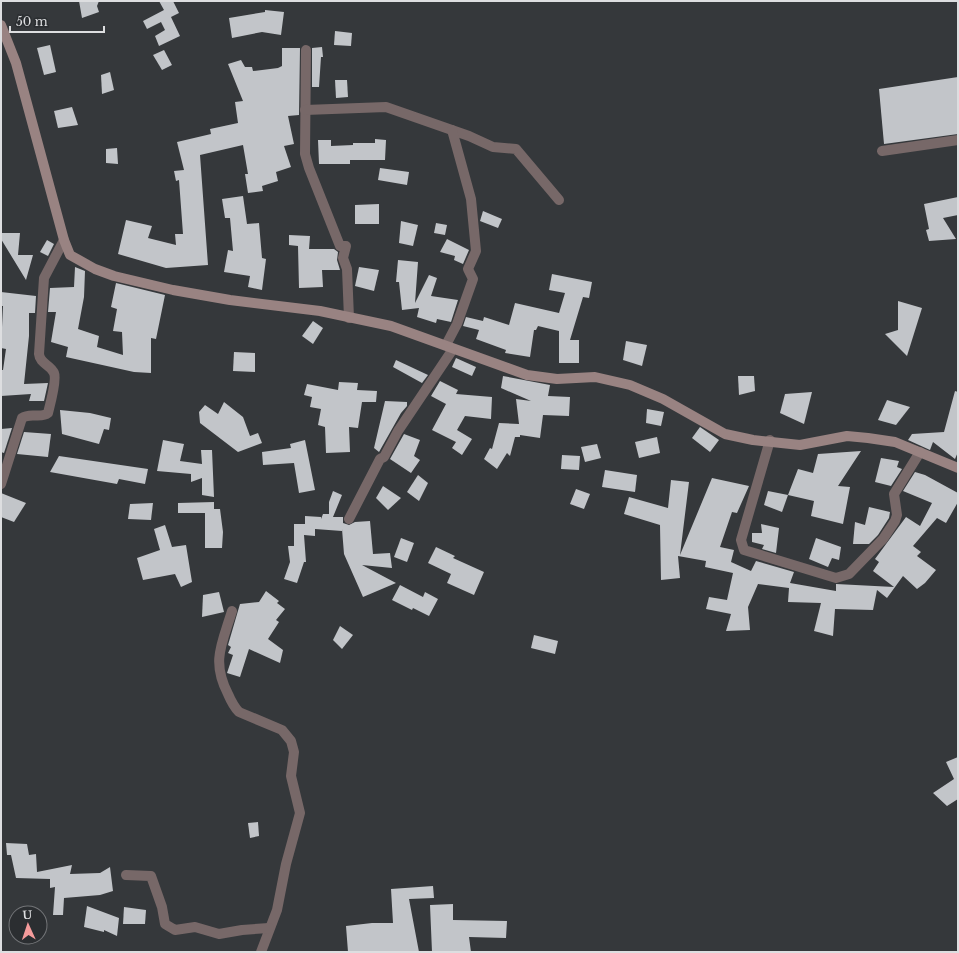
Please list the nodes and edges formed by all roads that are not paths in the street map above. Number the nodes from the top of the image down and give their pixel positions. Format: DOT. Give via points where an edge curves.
graph roads {
  1 [pos="1,24"];
  2 [pos="306,50"];
  3 [pos="305,110"];
  4 [pos="452,130"];
  5 [pos="958,140"];
  6 [pos="882,151"];
  7 [pos="559,200"];
  8 [pos="64,240"];
  9 [pos="349,318"];
  10 [pos="450,346"];
  11 [pos="770,440"];
  12 [pos="920,452"];
  13 [pos="958,468"];
  14 [pos="1,484"];
  15 [pos="349,519"];
  16 [pos="232,611"];
  17 [pos="126,875"];
  18 [pos="269,928"];
  19 [pos="261,952"];
  1 -- 8 [label="street" via="16,63"];
  2 -- 3 [label="street"];
  3 -- 4 [label="street" via="380,106"];
  3 -- 9 [label="street" via="306,161 340,246 346,246 343,258 347,269"];
  4 -- 7 [label="street" via="493,146 518,150"];
  4 -- 10 [label="street" via="471,196 476,248 468,269 473,279"];
  5 -- 6 [label="street"];
  8 -- 9 [label="street" via="70,255 114,276 208,296 320,311"];
  8 -- 14 [label="street" via="44,282 39,354 41,361 55,376 48,413 44,416 26,415 22,418"];
  9 -- 10 [label="street" via="391,326"];
  10 -- 11 [label="street" via="527,375 557,379 595,377 630,385 663,399 725,434 753,440"];
  10 -- 15 [label="street" via="384,457 380,459"];
  11 -- 12 [label="street" via="800,444 846,436 895,442"];
  11 -- 12 [label="street" via="741,540 744,550 836,578 849,574 883,539 897,514 894,494"];
  12 -- 13 [label="street"];
  16 -- 18 [label="street" via="218,658 219,677 234,708 282,730 294,746 291,776 299,807 299,818 277,910"];
  17 -- 18 [label="street" via="151,876 162,907 164,922 166,926 175,930 195,928 224,934"];
  18 -- 19 [label="street"];
}
